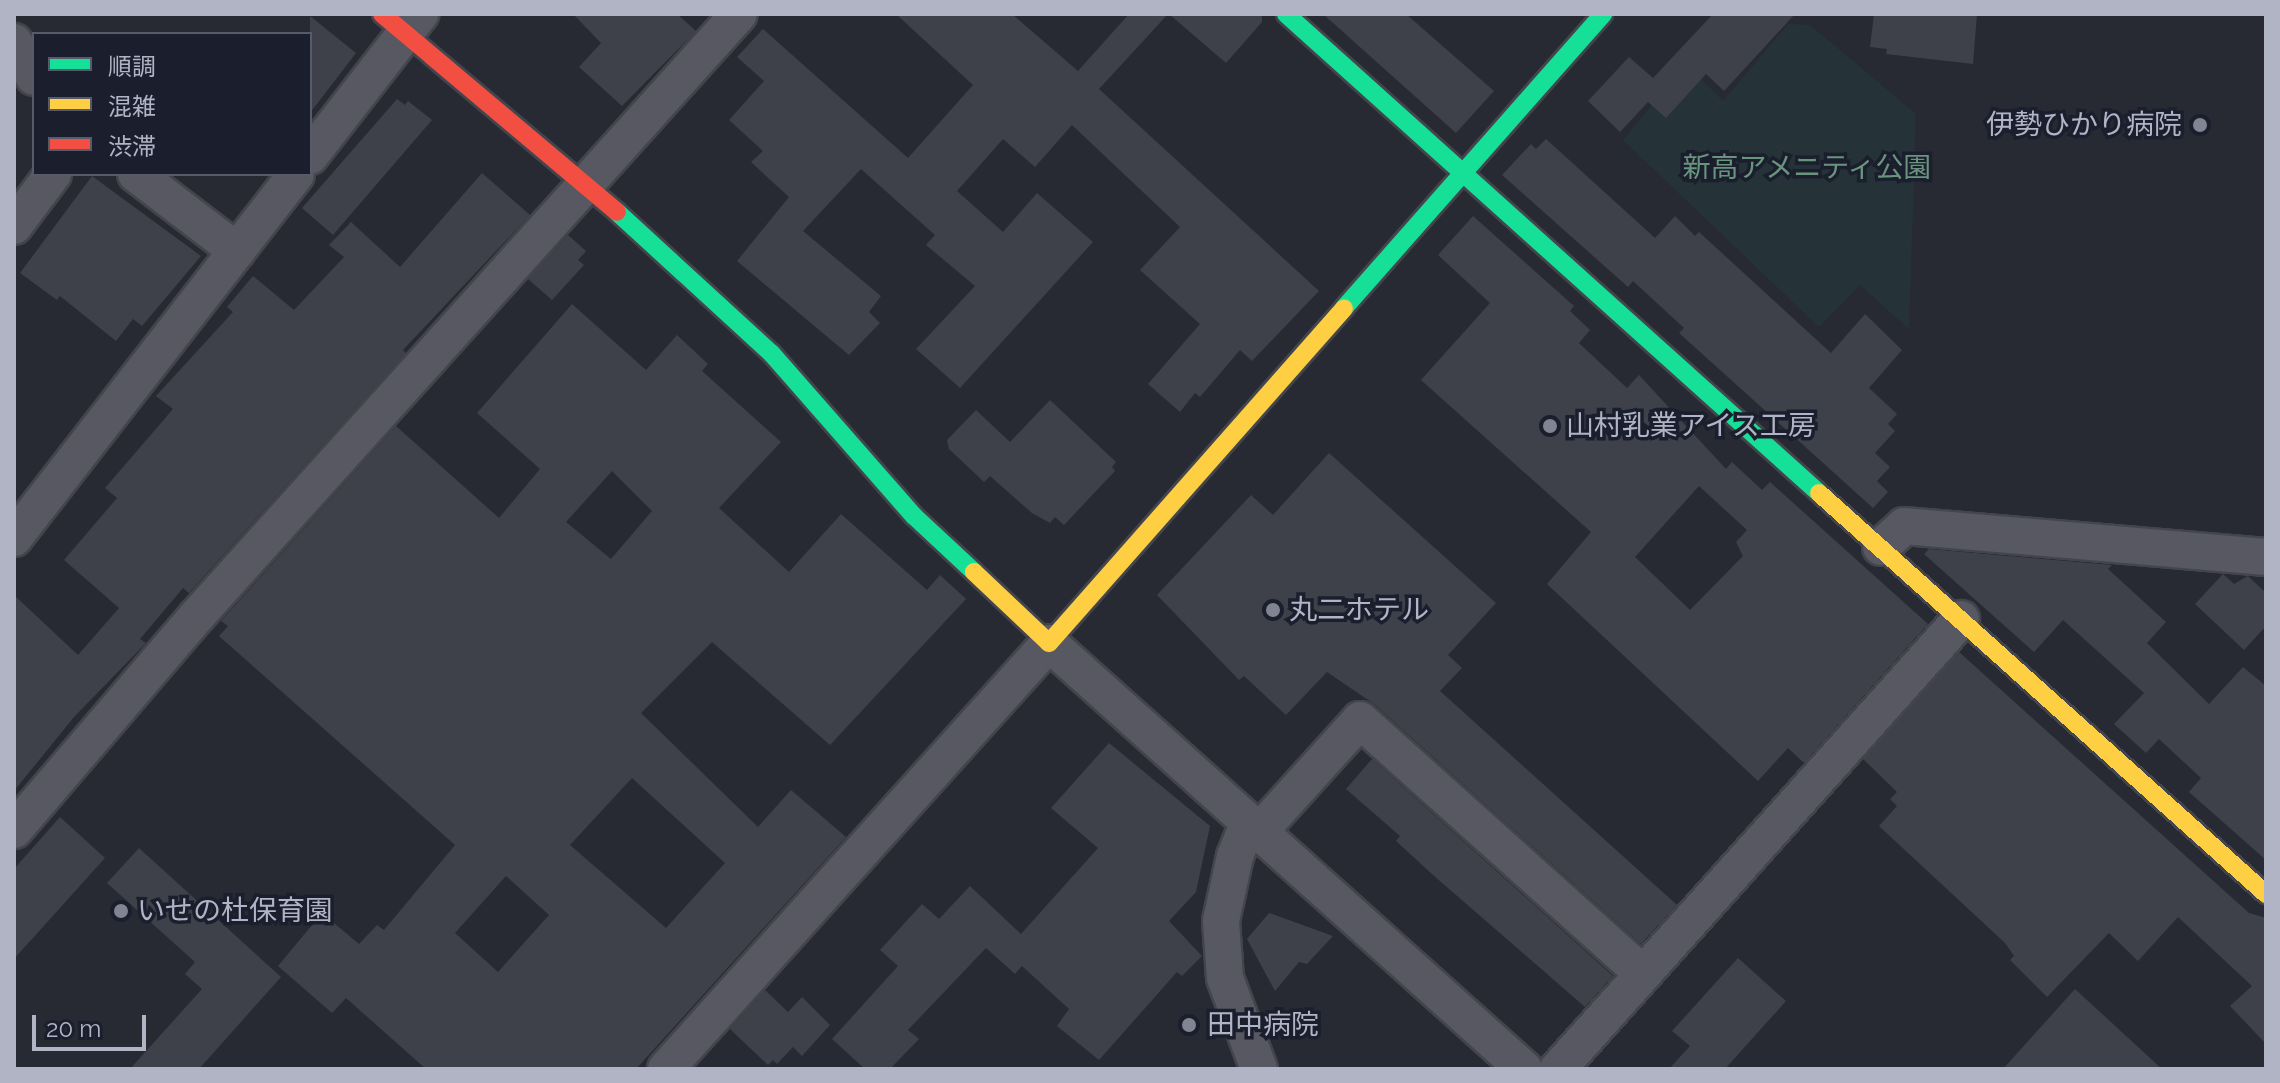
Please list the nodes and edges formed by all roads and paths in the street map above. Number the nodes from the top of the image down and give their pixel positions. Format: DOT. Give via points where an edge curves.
graph roads {
  1 [pos="739,14"];
  2 [pos="1286,14"];
  3 [pos="1603,14"];
  4 [pos="402,21"];
  5 [pos="14,42"];
  6 [pos="32,74"];
  7 [pos="312,153"];
  8 [pos="1461,175"];
  9 [pos="52,176"];
  10 [pos="139,176"];
  11 [pos="294,176"];
  12 [pos="584,181"];
  13 [pos="14,226"];
  14 [pos="237,251"];
  15 [pos="14,538"];
  16 [pos="1881,547"];
  17 [pos="2266,557"];
  18 [pos="1961,619"];
  19 [pos="1049,643"];
  20 [pos="1253,828"];
  21 [pos="14,830"];
  22 [pos="2266,894"];
  23 [pos="1642,973"];
  24 [pos="666,1069"];
  25 [pos="1259,1069"];
  26 [pos="1524,1069"];
  27 [pos="1558,1069"];
  1 -- 12 [label="street"];
  2 -- 8 [label="street"];
  3 -- 8 [label="street"];
  4 -- 7 [label="street"];
  4 -- 12 [label="street"];
  5 -- 6 [label="street"];
  8 -- 16 [label="street"];
  8 -- 19 [label="street"];
  9 -- 13 [label="street"];
  10 -- 14 [label="street"];
  11 -- 14 [label="street"];
  12 -- 19 [label="street" via="772,354 914,516"];
  12 -- 21 [label="street"];
  14 -- 15 [label="street"];
  16 -- 17 [label="street" via="1904,526"];
  16 -- 18 [label="street"];
  18 -- 22 [label="street"];
  18 -- 23 [label="street"];
  19 -- 20 [label="street"];
  19 -- 24 [label="street"];
  20 -- 23 [label="street" via="1360,720"];
  20 -- 25 [label="street" via="1235,856 1221,921 1225,978"];
  20 -- 26 [label="street"];
  23 -- 27 [label="street"];
}
